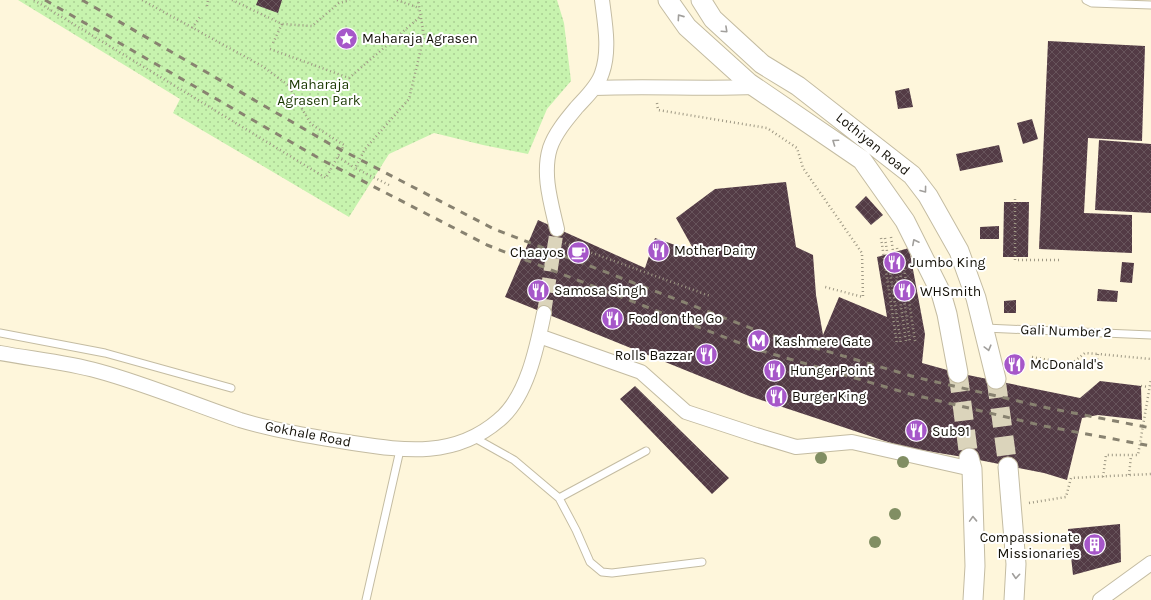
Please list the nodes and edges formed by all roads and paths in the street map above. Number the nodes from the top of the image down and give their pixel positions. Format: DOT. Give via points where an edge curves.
graph roads {
  1 [pos="34,0"];
  2 [pos="142,0"];
  3 [pos="208,0"];
  4 [pos="232,0"];
  5 [pos="350,0"];
  6 [pos="397,0"];
  7 [pos="418,0"];
  8 [pos="602,0"];
  9 [pos="668,0"];
  10 [pos="701,0"];
  11 [pos="1086,0"];
  12 [pos="1151,5"];
  13 [pos="207,6"];
  14 [pos="419,8"];
  15 [pos="421,16"];
  16 [pos="200,17"];
  17 [pos="282,24"];
  18 [pos="192,28"];
  19 [pos="273,43"];
  20 [pos="270,49"];
  21 [pos="654,87"];
  22 [pos="756,87"];
  23 [pos="594,88"];
  24 [pos="338,157"];
  25 [pos="356,168"];
  26 [pos="389,185"];
  27 [pos="1016,199"];
  28 [pos="560,235"];
  29 [pos="895,236"];
  30 [pos="891,237"];
  31 [pos="881,238"];
  32 [pos="886,238"];
  33 [pos="901,243"];
  34 [pos="902,251"];
  35 [pos="903,258"];
  36 [pos="1059,260"];
  37 [pos="825,287"];
  38 [pos="710,296"];
  39 [pos="544,313"];
  40 [pos="982,327"];
  41 [pos="0,333"];
  42 [pos="1151,335"];
  43 [pos="540,336"];
  44 [pos="915,341"];
  45 [pos="906,342"];
  46 [pos="910,342"];
  47 [pos="896,344"];
  48 [pos="901,344"];
  49 [pos="0,353"];
  50 [pos="1098,354"];
  51 [pos="1032,357"];
  52 [pos="1097,359"];
  53 [pos="1151,359"];
  54 [pos="958,372"];
  55 [pos="996,379"];
  56 [pos="1151,379"];
  57 [pos="1141,386"];
  58 [pos="1150,387"];
  59 [pos="231,388"];
  60 [pos="473,437"];
  61 [pos="400,450"];
  62 [pos="646,451"];
  63 [pos="1131,456"];
  64 [pos="971,464"];
  65 [pos="1008,467"];
  66 [pos="1151,474"];
  67 [pos="1129,475"];
  68 [pos="1103,476"];
  69 [pos="559,498"];
  70 [pos="1011,506"];
  71 [pos="702,562"];
  72 [pos="1151,563"];
  73 [pos="366,600"];
  74 [pos="973,600"];
  75 [pos="1014,600"];
  76 [pos="1100,600"];
  1 -- 24 [label="path" via="326,178"];
  2 -- 18 [label="path"];
  3 -- 13 [label="path"];
  4 -- 17 [label="path"];
  5 -- 17 [label="path" via="339,3 312,26"];
  6 -- 14 [label="path"];
  7 -- 14 [label="path"];
  8 -- 23 [label="street" via="606,50 602,74"];
  22 -- 9 [label="main road, Lothiyan Road, one-way" via="687,27"];
  10 -- 40 [label="main road, Lothiyan Road, one-way" via="713,19 762,64 798,86 912,175 928,196 959,251 972,287"];
  11 -- 12 [label="lane" via="1092,3"];
  14 -- 15 [label="path"];
  15 -- 20 [label="path" via="349,78"];
  15 -- 25 [label="path" via="424,36 409,99 364,149"];
  16 -- 18 [label="path"];
  17 -- 19 [label="path"];
  18 -- 24 [label="path" via="262,66 288,85 310,124 344,145"];
  21 -- 22 [label="street"];
  21 -- 23 [label="street"];
  21 -- 37 [label="path" via="658,110 767,128 797,148 804,168 862,253 863,297"];
  54 -- 22 [label="main road, Lothiyan Road, one-way" via="941,292 905,221 862,160"];
  23 -- 28 [label="street" via="568,118 550,147 547,162 548,186"];
  24 -- 25 [label="path"];
  25 -- 26 [label="path"];
  27 -- 36 [label="path" via="1015,260"];
  28 -- 38 [label="path"];
  29 -- 46 [label="path"];
  30 -- 45 [label="path"];
  31 -- 47 [label="path"];
  32 -- 48 [label="path"];
  33 -- 34 [label="path"];
  35 -- 44 [label="path"];
  39 -- 43 [label="street, Gokhale Road"];
  40 -- 42 [label="lane, Gali Number 2"];
  40 -- 55 [label="main road, Lothiyan Road, one-way"];
  41 -- 59 [label="lane" via="105,353"];
  43 -- 60 [label="street, Gokhale Road" via="518,399 500,420"];
  43 -- 64 [label="street" via="641,372 686,412 756,436 796,447 852,442"];
  49 -- 61 [label="street, Gokhale Road" via="98,371 259,425 299,435"];
  50 -- 51 [label="path" via="1085,353 1071,364"];
  50 -- 52 [label="path"];
  50 -- 53 [label="path"];
  56 -- 58 [label="path"];
  57 -- 58 [label="path"];
  58 -- 63 [label="path" via="1138,456"];
  60 -- 61 [label="street, Gokhale Road" via="449,447"];
  60 -- 69 [label="lane" via="514,460"];
  61 -- 73 [label="lane"];
  62 -- 69 [label="lane"];
  63 -- 67 [label="path"];
  63 -- 68 [label="path" via="1106,455"];
  74 -- 64 [label="main road, one-way" via="975,566"];
  65 -- 70 [label="main road"];
  66 -- 67 [label="path"];
  67 -- 68 [label="path"];
  68 -- 70 [label="path" via="1071,478 1066,497"];
  69 -- 71 [label="lane" via="590,562 602,572"];
  70 -- 75 [label="main road, one-way" via="1016,564"];
  72 -- 76 [label="street"];
}
